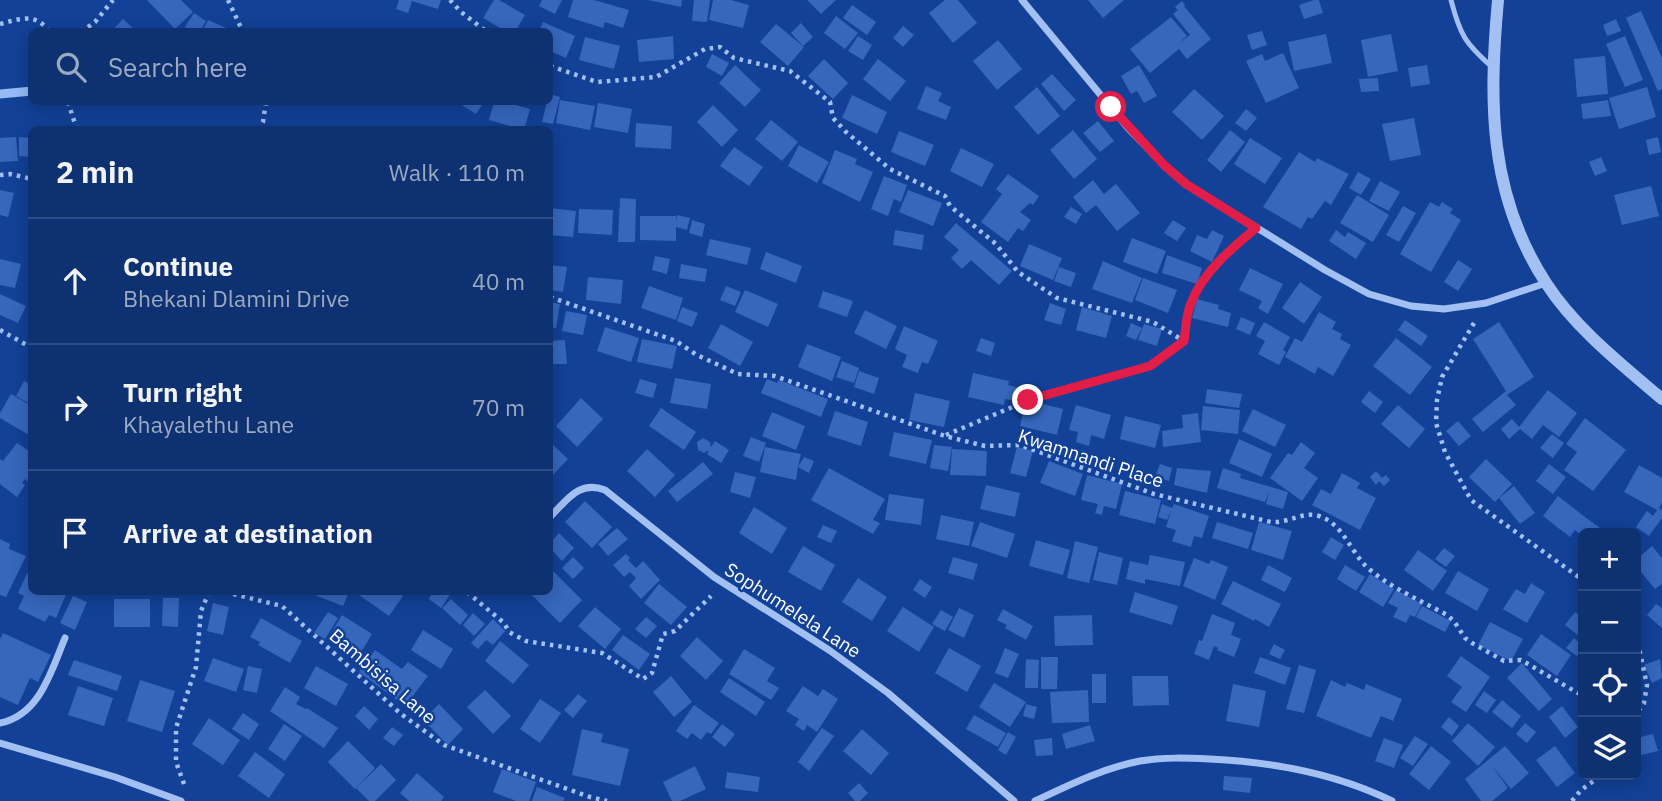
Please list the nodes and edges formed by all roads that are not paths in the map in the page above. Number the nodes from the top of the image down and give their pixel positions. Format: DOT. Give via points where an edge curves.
graph roads {
  1 [pos="1022,0"];
  2 [pos="1451,0"];
  3 [pos="1498,0"];
  4 [pos="1492,67"];
  5 [pos="1546,283"];
  6 [pos="1662,399"];
  7 [pos="553,514"];
  8 [pos="65,638"];
  9 [pos="0,723"];
  10 [pos="0,743"];
  11 [pos="181,801"];
  12 [pos="1014,801"];
  13 [pos="1035,801"];
  14 [pos="1392,801"];
  1 -- 5 [label="street" via="1129,128 1186,184 1369,294 1411,306 1444,309 1486,303"];
  2 -- 4 [label="lane" via="1457,25 1470,48"];
  3 -- 4 [label="street"];
  4 -- 5 [label="street" via="1502,186"];
  5 -- 6 [label="street" via="1610,354"];
  7 -- 12 [label="street, Sophumelela Lane" via="579,489 605,490 724,583 888,693"];
  8 -- 9 [label="street" via="33,706"];
  10 -- 11 [label="street"];
  13 -- 14 [label="street" via="1104,771 1171,758 1282,765 1327,776"];
}
